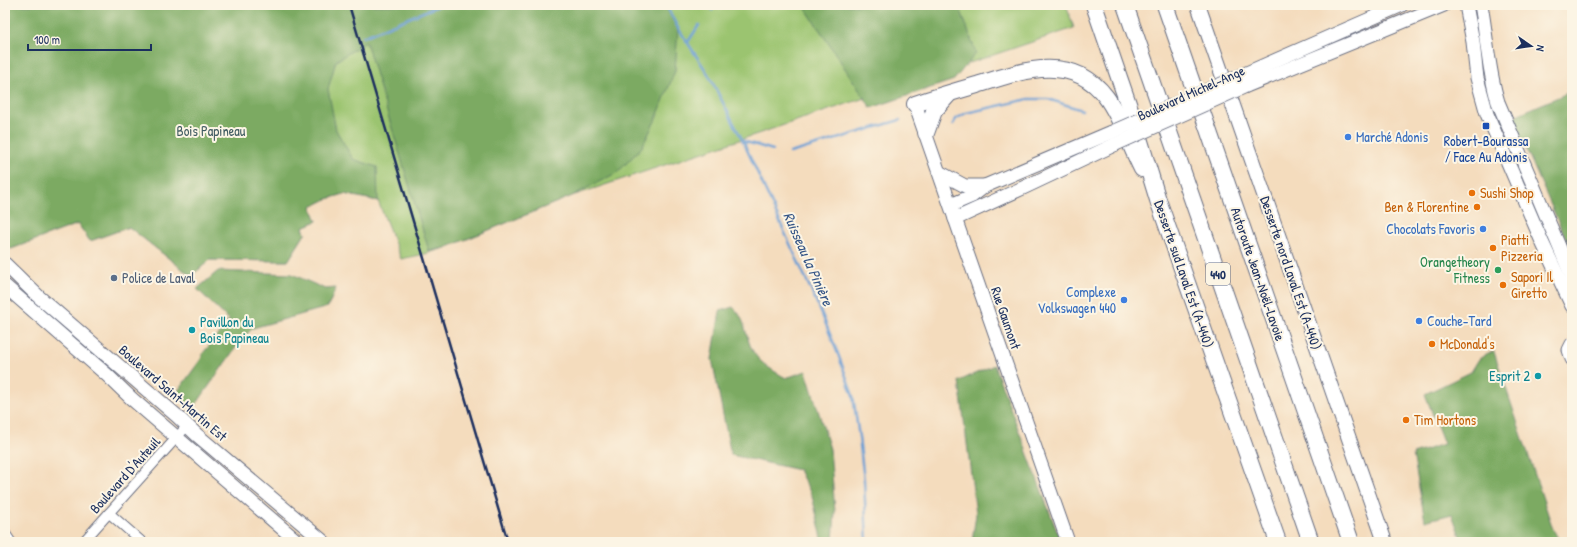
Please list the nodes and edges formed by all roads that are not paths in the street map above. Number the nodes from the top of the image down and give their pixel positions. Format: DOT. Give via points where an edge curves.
graph roads {
  1 [pos="1094,5"];
  2 [pos="1125,5"];
  3 [pos="1165,5"];
  4 [pos="1172,5"];
  5 [pos="1198,5"];
  6 [pos="1402,5"];
  7 [pos="1444,5"];
  8 [pos="1466,5"];
  9 [pos="1481,5"];
  10 [pos="1244,81"];
  11 [pos="950,93"];
  12 [pos="915,104"];
  13 [pos="1201,111"];
  14 [pos="926,133"];
  15 [pos="1114,138"];
  16 [pos="939,172"];
  17 [pos="985,186"];
  18 [pos="1158,200"];
  19 [pos="951,205"];
  20 [pos="955,219"];
  21 [pos="5,264"];
  22 [pos="1572,277"];
  23 [pos="5,286"];
  24 [pos="1572,306"];
  25 [pos="68,322"];
  26 [pos="58,333"];
  27 [pos="1572,344"];
  28 [pos="1572,359"];
  29 [pos="123,370"];
  30 [pos="117,386"];
  31 [pos="187,426"];
  32 [pos="177,438"];
  33 [pos="110,513"];
  34 [pos="5,533"];
  35 [pos="11,542"];
  36 [pos="83,542"];
  37 [pos="142,542"];
  38 [pos="298,542"];
  39 [pos="324,542"];
  40 [pos="1068,542"];
  41 [pos="1278,542"];
  42 [pos="1311,542"];
  43 [pos="1351,542"];
  44 [pos="1384,542"];
  1 -- 18 [label="highway, Desserte sud Laval Est (A-440)"];
  2 -- 42 [label="highway, 440"];
  3 -- 13 [label="highway, Autoroute Jean-Noël-Lavoie"];
  4 -- 13 [label="highway"];
  5 -- 44 [label="main road, Desserte nord Laval Est (A-440)"];
  6 -- 10 [label="street, Boulevard Michel-Ange"];
  7 -- 10 [label="street, Boulevard Michel-Ange"];
  8 -- 24 [label="street" via="1477,78 1487,114"];
  9 -- 22 [label="street" via="1498,102"];
  10 -- 15 [label="street, Boulevard Michel-Ange, bridge"];
  11 -- 12 [label="highway"];
  11 -- 14 [label="highway" via="934,111"];
  11 -- 18 [label="highway" via="1041,68 1062,70 1083,78 1111,104"];
  12 -- 14 [label="street, Rue Gaumont"];
  13 -- 43 [label="highway, Autoroute Jean-Noël-Lavoie"];
  14 -- 16 [label="street, Rue Gaumont"];
  15 -- 17 [label="street, Boulevard Michel-Ange"];
  15 -- 20 [label="street, Boulevard Michel-Ange" via="1026,187"];
  16 -- 17 [label="street" via="965,186"];
  16 -- 19 [label="street, Rue Gaumont"];
  17 -- 19 [label="street, Boulevard Michel-Ange" via="972,196"];
  18 -- 41 [label="highway, Desserte sud Laval Est (A-440)"];
  19 -- 20 [label="street, Rue Gaumont"];
  20 -- 40 [label="street, Rue Gaumont"];
  21 -- 25 [label="street, Boulevard Saint-Martin Est"];
  23 -- 26 [label="street"];
  25 -- 26 [label="street"];
  25 -- 29 [label="street, Boulevard Saint-Martin Est"];
  26 -- 30 [label="street"];
  27 -- 28 [label="street"];
  29 -- 30 [label="street"];
  29 -- 31 [label="street, Boulevard Saint-Martin Est"];
  30 -- 32 [label="street"];
  31 -- 32 [label="street, Boulevard D'Auteuil"];
  31 -- 39 [label="street, Boulevard Saint-Martin Est"];
  32 -- 33 [label="street, Boulevard D'Auteuil"];
  32 -- 38 [label="street"];
  33 -- 36 [label="street, Boulevard D'Auteuil"];
  33 -- 37 [label="street"];
  34 -- 35 [label="street"];
}
